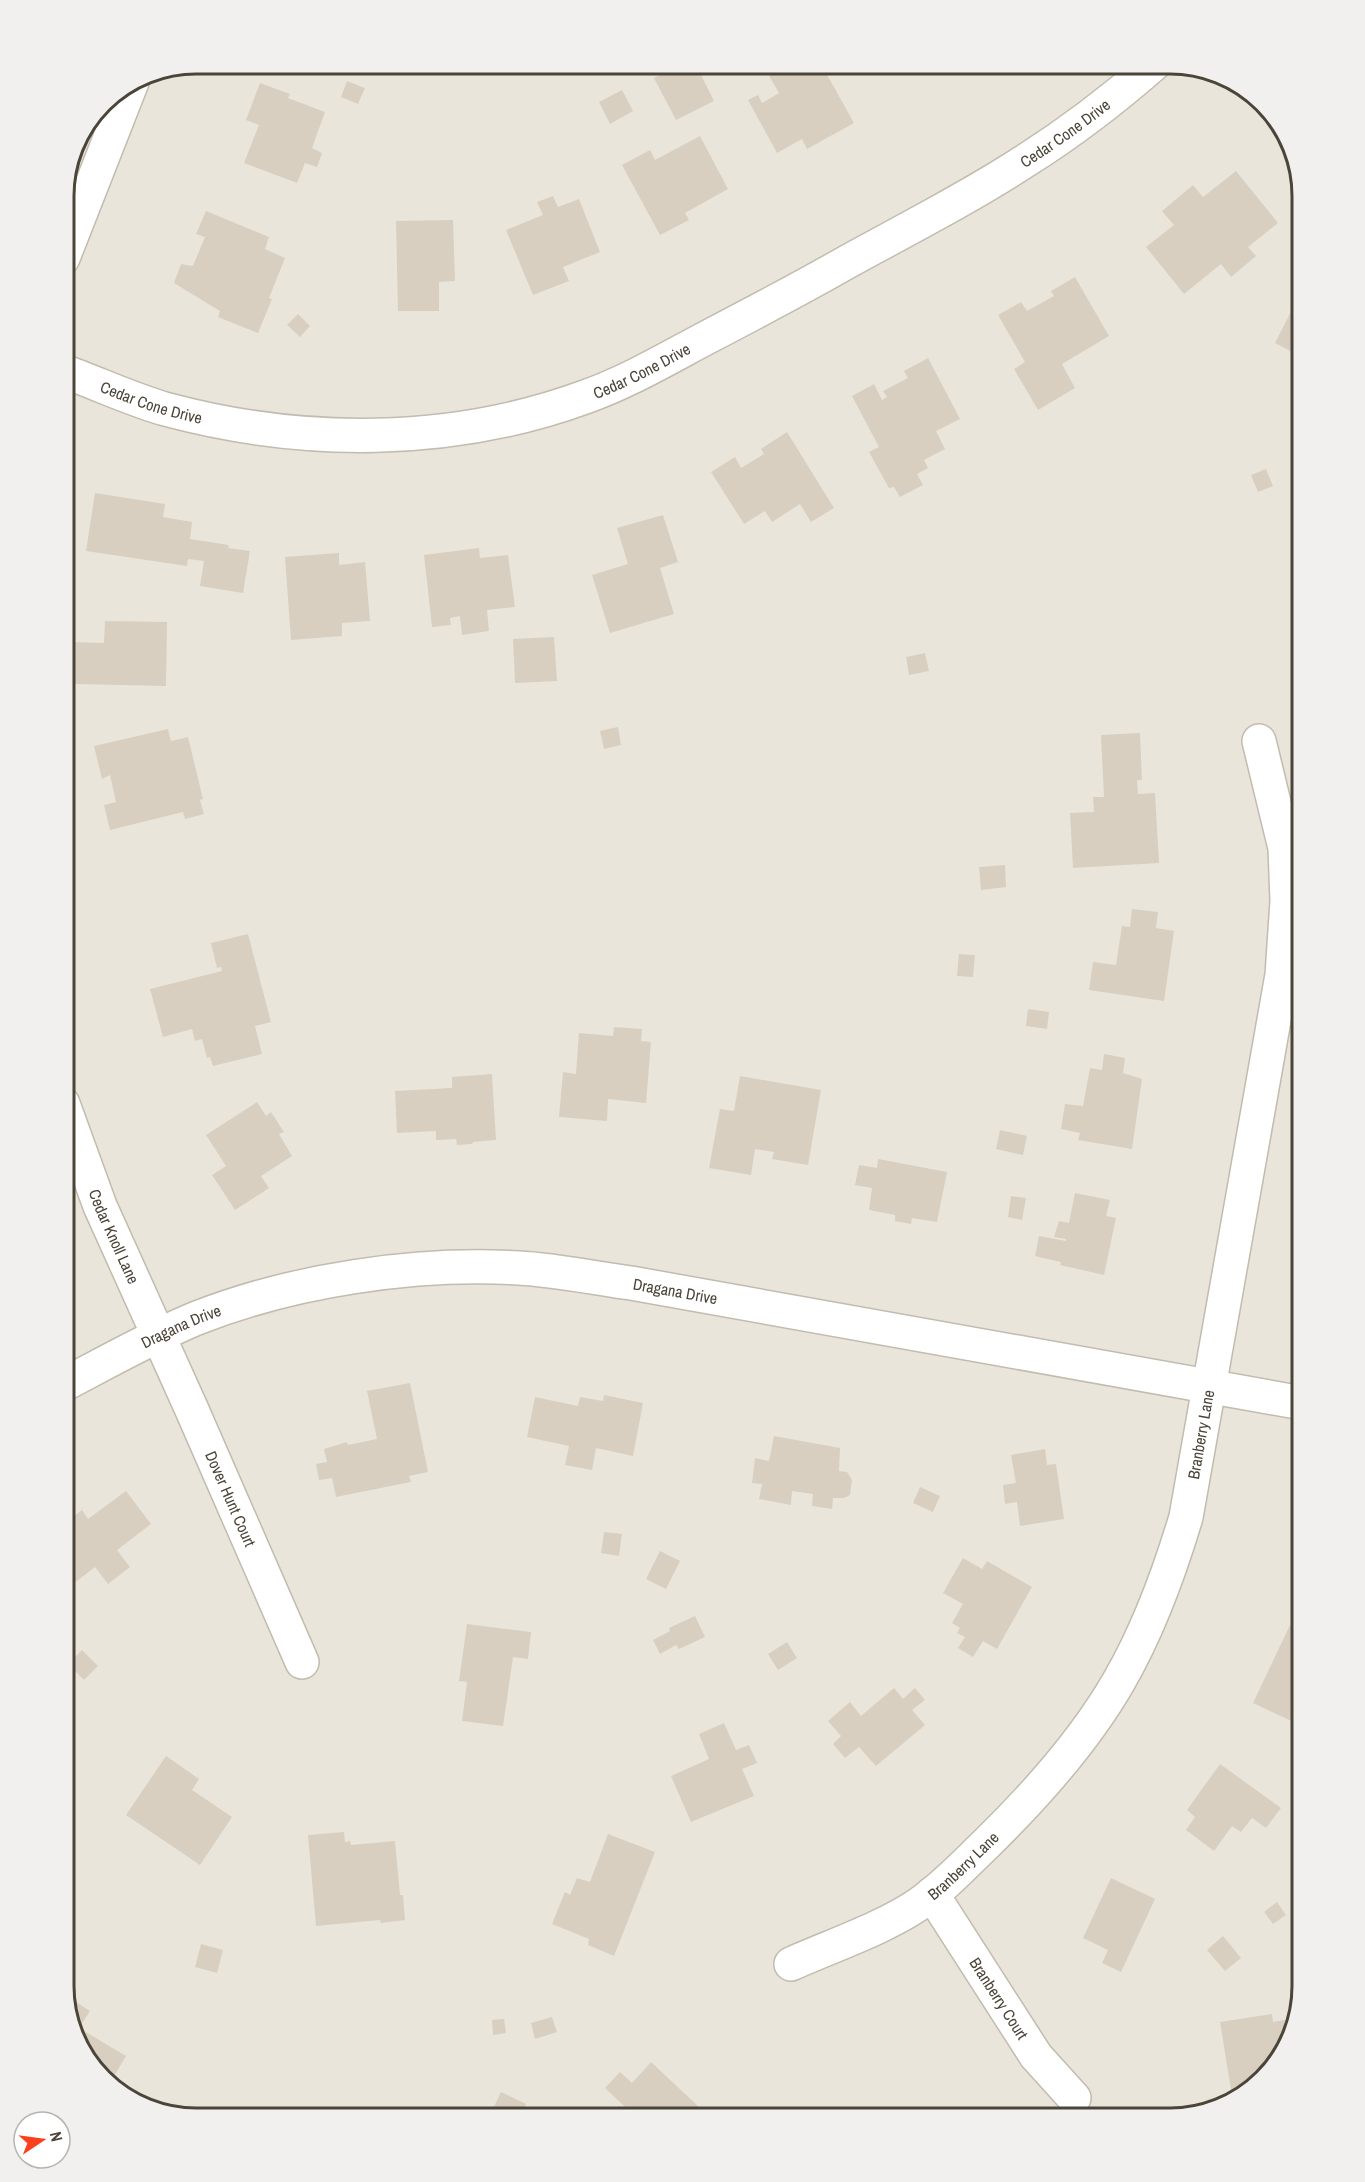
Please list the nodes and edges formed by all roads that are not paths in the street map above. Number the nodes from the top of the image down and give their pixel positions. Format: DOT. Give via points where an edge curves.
graph roads {
  1 [pos="1142,74"];
  2 [pos="127,95"];
  3 [pos="74,230"];
  4 [pos="74,375"];
  5 [pos="1259,741"];
  6 [pos="73,1133"];
  7 [pos="158,1336"];
  8 [pos="73,1380"];
  9 [pos="1210,1386"];
  10 [pos="1292,1401"];
  11 [pos="302,1662"];
  12 [pos="932,1894"];
  13 [pos="791,1964"];
  14 [pos="1074,2098"];
  1 -- 4 [label="street, Cedar Cone Drive" via="1027,160 970,194 639,374 555,407 424,434 360,436 249,428 162,408"];
  2 -- 3 [label="street"];
  5 -- 9 [label="street, Branberry Lane" via="1285,848 1287,901 1282,975"];
  6 -- 7 [label="street, Cedar Knoll Lane" via="100,1206"];
  7 -- 8 [label="street, Dragana Drive"];
  7 -- 9 [label="street, Dragana Drive" via="198,1318 291,1288 441,1268 519,1268 631,1283"];
  7 -- 11 [label="street, Dover Hunt Court"];
  9 -- 10 [label="street, Dragana Drive"];
  9 -- 12 [label="street, Branberry Lane" via="1186,1517 1170,1569 1119,1681 1090,1725 1028,1803"];
  12 -- 13 [label="street, Branberry Lane" via="896,1917"];
  12 -- 14 [label="street, Branberry Court" via="1036,2056"];
}
